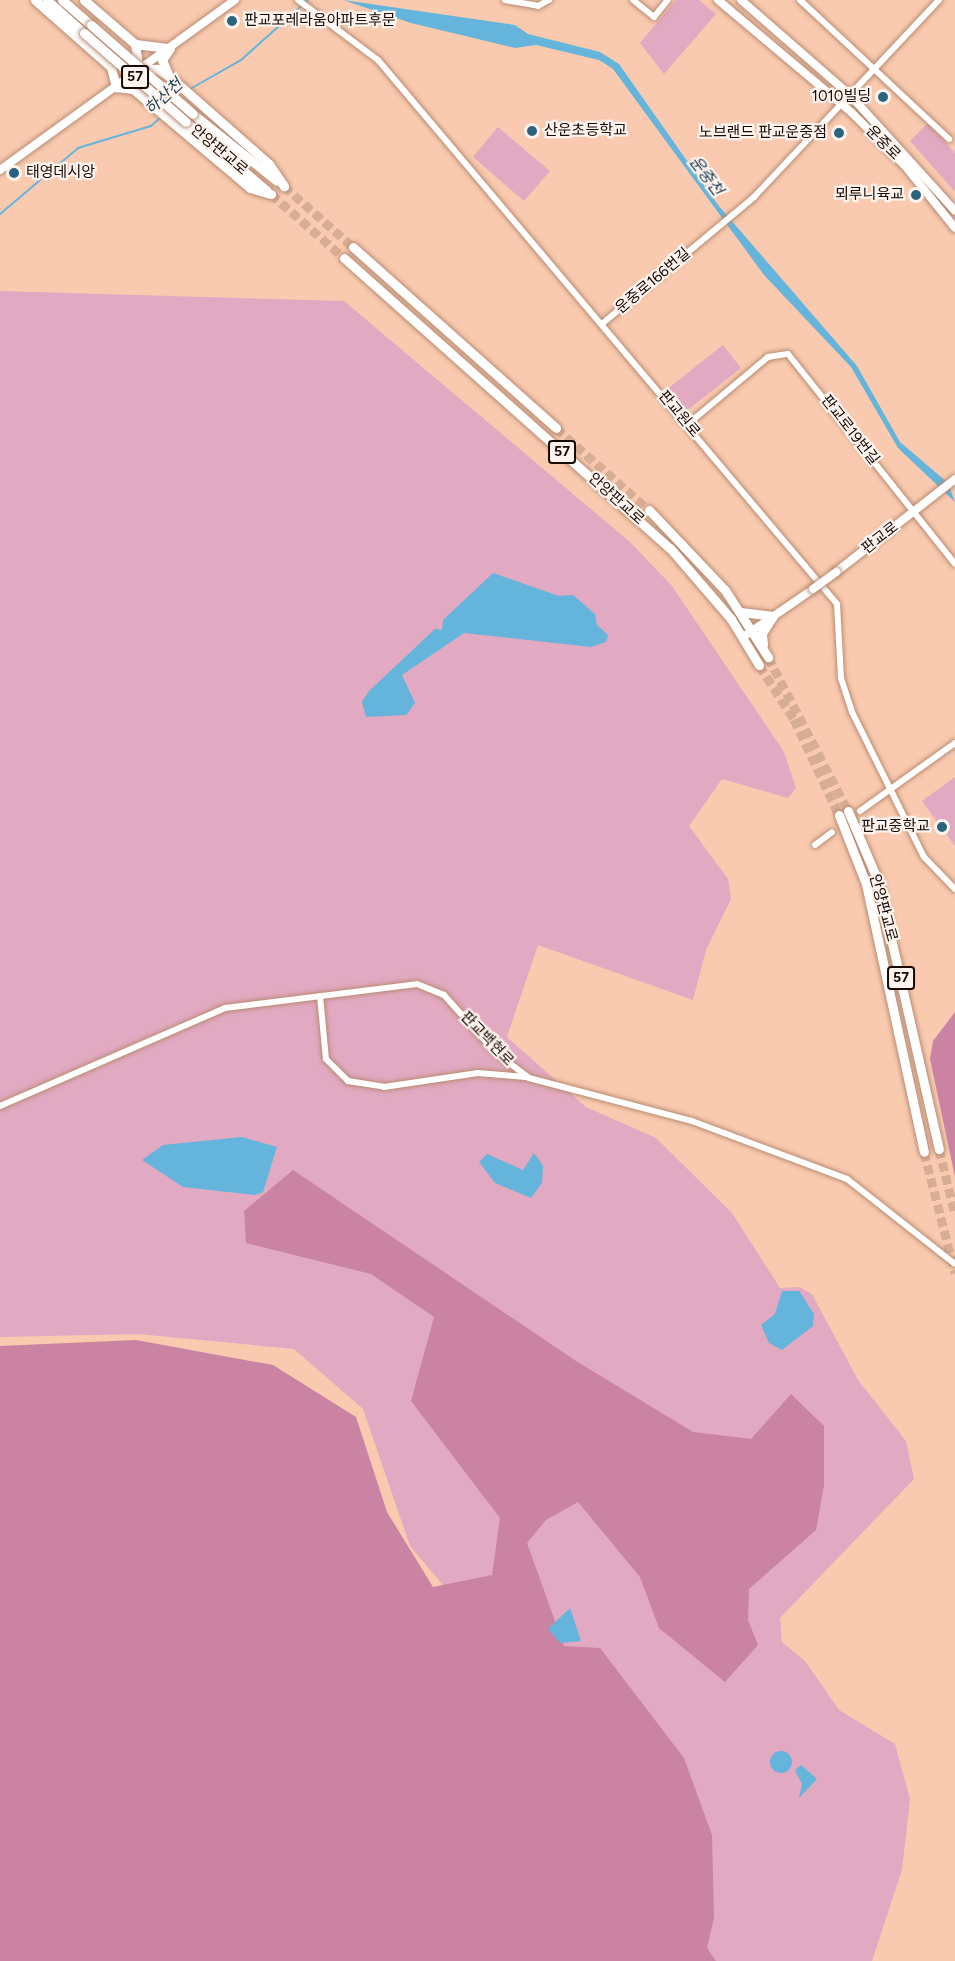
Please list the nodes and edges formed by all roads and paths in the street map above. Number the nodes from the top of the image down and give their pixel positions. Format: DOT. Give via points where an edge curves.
graph roads {
  1 [pos="35,0"];
  2 [pos="47,0"];
  3 [pos="62,0"];
  4 [pos="84,0"];
  5 [pos="235,0"];
  6 [pos="298,0"];
  7 [pos="505,0"];
  8 [pos="549,0"];
  9 [pos="633,0"];
  10 [pos="668,0"];
  11 [pos="718,0"];
  12 [pos="741,0"];
  13 [pos="800,0"];
  14 [pos="939,0"];
  15 [pos="135,44"];
  16 [pos="170,48"];
  17 [pos="111,67"];
  18 [pos="876,68"];
  19 [pos="141,69"];
  20 [pos="172,78"];
  21 [pos="116,87"];
  22 [pos="850,95"];
  23 [pos="147,101"];
  24 [pos="842,103"];
  25 [pos="190,118"];
  26 [pos="949,139"];
  27 [pos="0,170"];
  28 [pos="955,211"];
  29 [pos="955,228"];
  30 [pos="353,247"];
  31 [pos="344,258"];
  32 [pos="603,323"];
  33 [pos="688,424"];
  34 [pos="556,428"];
  35 [pos="955,479"];
  36 [pos="649,510"];
  37 [pos="913,512"];
  38 [pos="955,564"];
  39 [pos="741,612"];
  40 [pos="774,616"];
  41 [pos="753,631"];
  42 [pos="742,637"];
  43 [pos="759,664"];
  44 [pos="955,743"];
  45 [pos="890,790"];
  46 [pos="861,811"];
  47 [pos="832,832"];
  48 [pos="815,845"];
  49 [pos="955,889"];
  50 [pos="320,996"];
  51 [pos="529,1078"];
  52 [pos="0,1106"];
  53 [pos="939,1149"];
  54 [pos="924,1152"];
  55 [pos="955,1264"];
  1 -- 17 [label="main road, 57"];
  2 -- 25 [label="main road, 안양판교로 / 57, bridge"];
  3 -- 25 [label="main road, 안양판교로 / 57, bridge"];
  4 -- 15 [label="main road, 57"];
  5 -- 16 [label="street"];
  6 -- 32 [label="street, 판교원로" via="378,60"];
  7 -- 8 [label="street" via="538,6"];
  9 -- 10 [label="street" via="654,17"];
  11 -- 24 [label="main road, 운중로"];
  12 -- 22 [label="main road, 운중로"];
  13 -- 18 [label="street"];
  14 -- 18 [label="street"];
  15 -- 16 [label="main road"];
  15 -- 19 [label="main road"];
  16 -- 19 [label="street"];
  16 -- 20 [label="main road" via="162,60"];
  17 -- 19 [label="main road"];
  17 -- 21 [label="main road"];
  18 -- 22 [label="street"];
  18 -- 26 [label="street"];
  19 -- 20 [label="main road"];
  19 -- 21 [label="street"];
  19 -- 23 [label="main road" via="138,84"];
  20 -- 25 [label="main road, 안양판교로 / 57" via="269,164 284,186"];
  21 -- 23 [label="main road, 안양판교로" via="133,89"];
  21 -- 27 [label="street"];
  22 -- 24 [label="street"];
  22 -- 28 [label="main road, 운중로"];
  23 -- 25 [label="main road, 안양판교로 / 57" via="250,188 271,194"];
  24 -- 29 [label="main road, 운중로" via="906,167"];
  24 -- 32 [label="street, 운중로166번길" via="750,201"];
  30 -- 34 [label="main road, 57"];
  31 -- 42 [label="main road, 안양판교로 / 57" via="670,548"];
  32 -- 33 [label="street, 판교원로"];
  33 -- 37 [label="street, 판교로19번길" via="768,357 783,352"];
  33 -- 45 [label="street, 판교원로" via="837,604 844,693"];
  35 -- 37 [label="main road, 판교로"];
  36 -- 39 [label="main road, 안양판교로"];
  37 -- 38 [label="street, 판교로19번길"];
  37 -- 40 [label="main road, 판교로, bridge"];
  39 -- 40 [label="main road"];
  39 -- 41 [label="main road, 안양판교로"];
  40 -- 41 [label="main road"];
  40 -- 41 [label="main road, 안양판교로" via="762,633 766,654"];
  41 -- 42 [label="main road"];
  42 -- 43 [label="main road, 안양판교로 / 57"];
  44 -- 45 [label="street"];
  45 -- 46 [label="street"];
  45 -- 49 [label="street, 판교원로" via="930,867"];
  47 -- 48 [label="street"];
  50 -- 51 [label="street, 판교백현로" via="426,986 444,995 496,1053"];
  50 -- 51 [label="street" via="326,1059 348,1081 384,1087 478,1073"];
  50 -- 52 [label="street, 판교백현로" via="225,1008"];
  51 -- 55 [label="street, 판교백현로" via="692,1121 847,1179"];
  53 -- 54 [label="main road, 안양판교로 / 57" via="878,881 844,813 866,884"];
}
